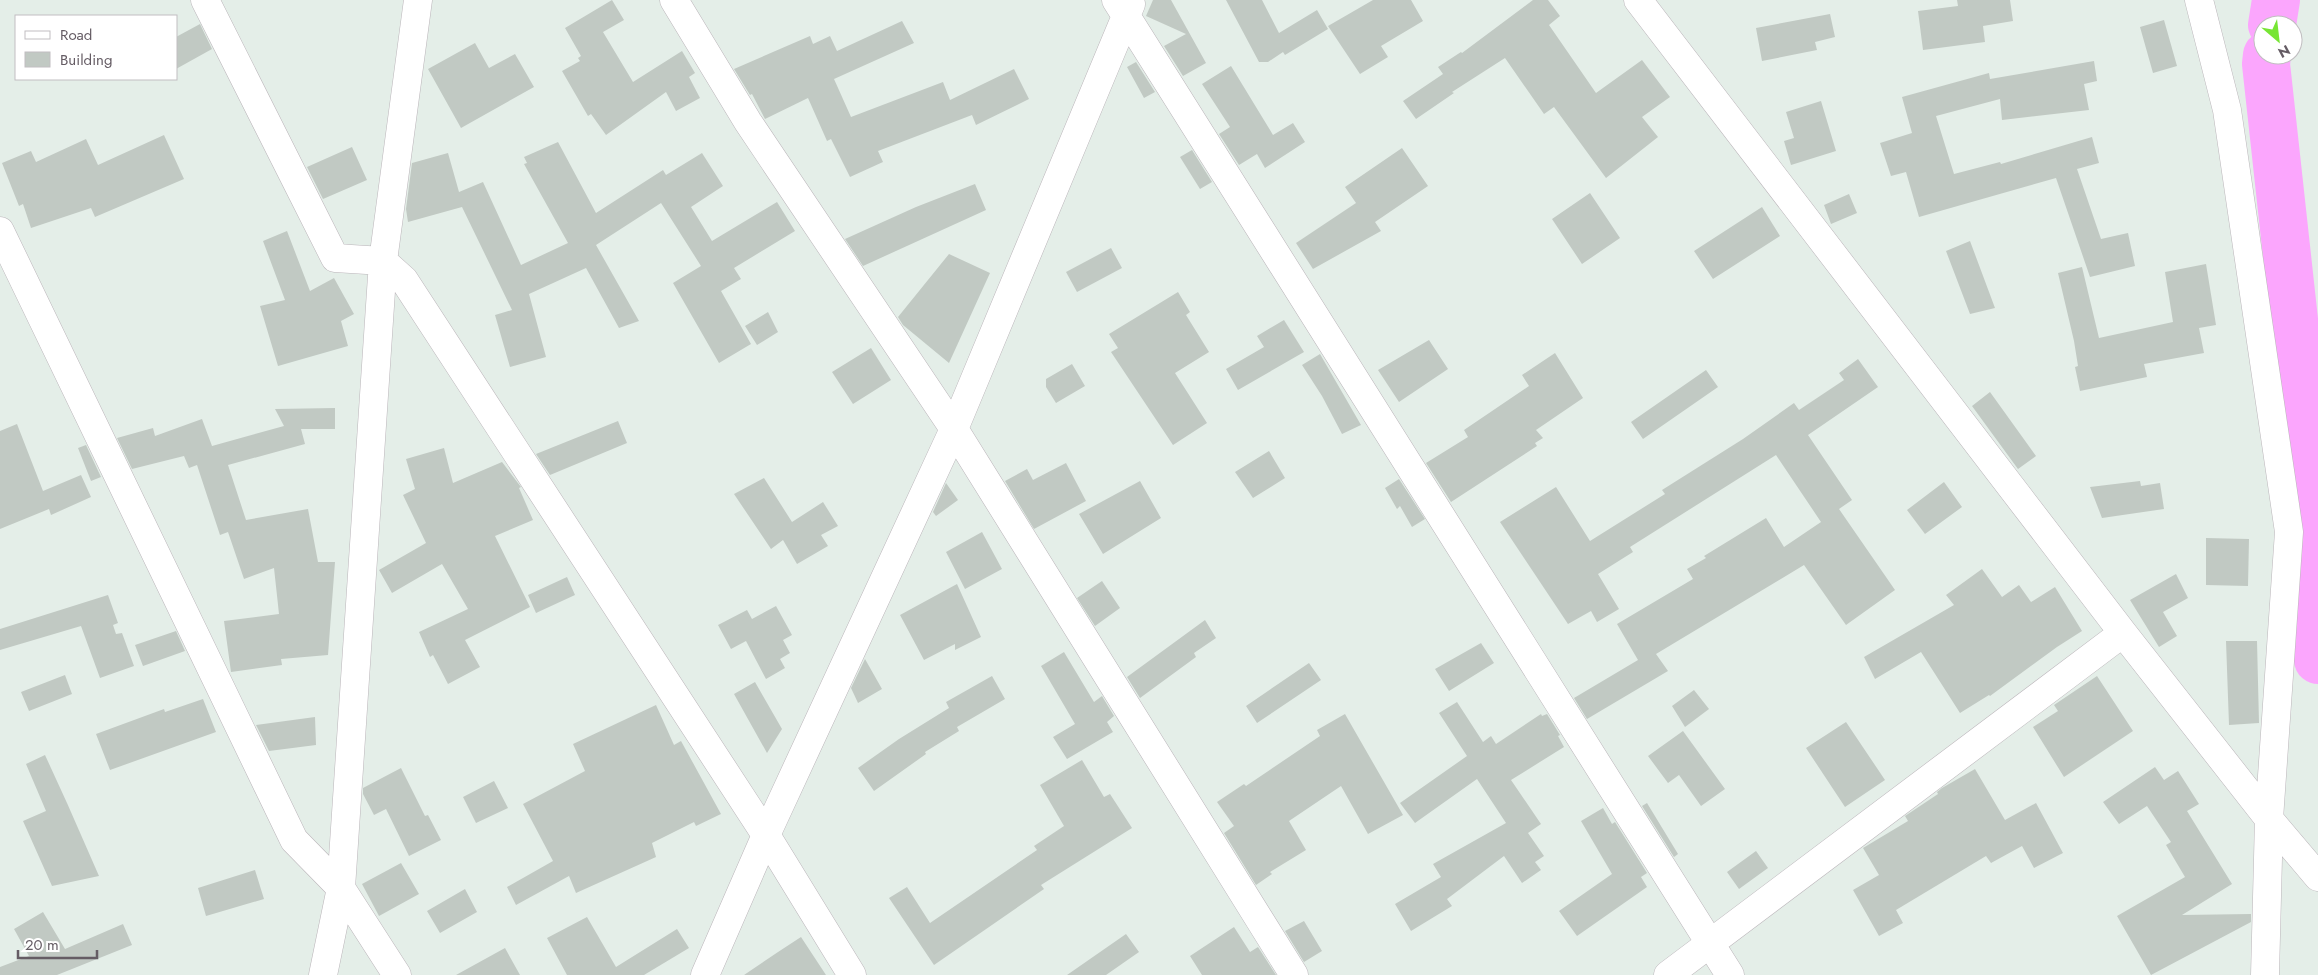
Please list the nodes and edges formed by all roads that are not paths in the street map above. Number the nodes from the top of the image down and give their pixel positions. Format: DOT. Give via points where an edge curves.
graph roads {
  1 [pos="205,0"];
  2 [pos="418,0"];
  3 [pos="674,0"];
  4 [pos="1638,0"];
  5 [pos="2199,0"];
  6 [pos="1125,5"];
  7 [pos="0,231"];
  8 [pos="384,261"];
  9 [pos="954,429"];
  10 [pos="2123,633"];
  11 [pos="2269,819"];
  12 [pos="766,835"];
  13 [pos="2315,873"];
  14 [pos="342,888"];
  15 [pos="1710,943"];
  16 [pos="323,975"];
  17 [pos="397,975"];
  18 [pos="705,975"];
  19 [pos="852,975"];
  20 [pos="1294,975"];
  21 [pos="1668,975"];
  22 [pos="1730,975"];
  23 [pos="2265,975"];
  1 -- 8 [label="street" via="335,258"];
  2 -- 8 [label="street"];
  3 -- 9 [label="street" via="748,122"];
  4 -- 10 [label="street"];
  5 -- 11 [label="street" via="2226,110 2290,532"];
  6 -- 9 [label="street"];
  6 -- 15 [label="street"];
  7 -- 14 [label="street" via="294,840"];
  8 -- 12 [label="street" via="404,280"];
  8 -- 14 [label="street"];
  9 -- 12 [label="street"];
  9 -- 20 [label="street"];
  10 -- 11 [label="street"];
  10 -- 15 [label="street"];
  11 -- 13 [label="street"];
  11 -- 23 [label="street"];
  12 -- 18 [label="street"];
  12 -- 19 [label="street"];
  14 -- 16 [label="street"];
  14 -- 17 [label="street"];
  15 -- 21 [label="street"];
  15 -- 22 [label="street"];
}
